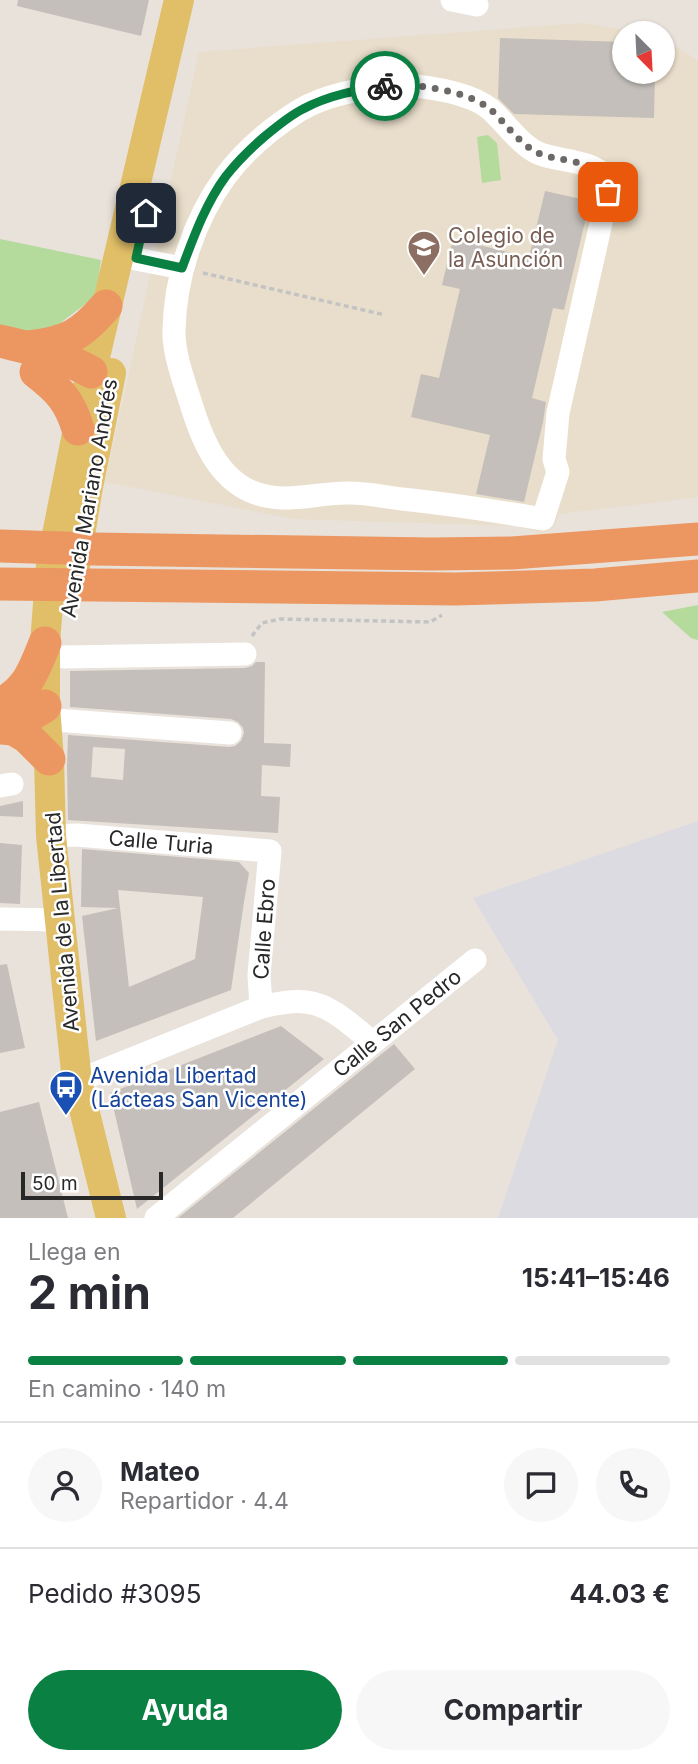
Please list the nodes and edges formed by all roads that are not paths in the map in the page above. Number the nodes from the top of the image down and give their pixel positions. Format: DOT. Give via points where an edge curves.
graph roads {
  1 [pos="180,0"];
  2 [pos="452,0"];
  3 [pos="477,5"];
  4 [pos="156,98"];
  5 [pos="136,258"];
  6 [pos="182,268"];
  7 [pos="106,306"];
  8 [pos="116,348"];
  9 [pos="15,355"];
  10 [pos="92,375"];
  11 [pos="78,429"];
  12 [pos="0,531"];
  13 [pos="90,532"];
  14 [pos="43,539"];
  15 [pos="698,539"];
  16 [pos="0,546"];
  17 [pos="698,576"];
  18 [pos="0,584"];
  19 [pos="37,592"];
  20 [pos="0,600"];
  21 [pos="245,654"];
  22 [pos="52,701"];
  23 [pos="0,707"];
  24 [pos="0,727"];
  25 [pos="230,733"];
  26 [pos="51,836"];
  27 [pos="270,851"];
  28 [pos="0,919"];
  29 [pos="61,920"];
  30 [pos="475,960"];
  31 [pos="261,1007"];
  32 [pos="372,1042"];
  33 [pos="77,1081"];
  34 [pos="111,1218"];
  35 [pos="156,1218"];
  1 -- 4 [label="main road, Avenida Mariano Andrés"];
  1 -- 5 [label="main road, Avenida Mariano Andrés" via="167,121"];
  2 -- 3 [label="street"];
  4 -- 5 [label="main road, Avenida Mariano Andrés" via="156,131 131,246"];
  4 -- 7 [label="main road, Avenida Mariano Andrés"];
  5 -- 6 [label="street"];
  5 -- 8 [label="main road, Avenida Mariano Andrés"];
  6 -- 6 [label="street" via="173,332 181,372 212,457 250,491 294,499 348,492 543,519 558,472 554,459 558,413 608,192 603,175 593,168 538,153 476,100 421,86 359,89 301,109 251,148 226,176 197,228"];
  7 -- 9 [label="highway" via="76,335"];
  7 -- 10 [label="main road, Avenida Mariano Andrés"];
  8 -- 10 [label="main road"];
  8 -- 13 [label="main road, Avenida Mariano Andrés"];
  9 -- 10 [label="highway" via="52,377"];
  9 -- 11 [label="highway" via="55,386 73,411"];
  10 -- 11 [label="main road, Avenida Mariano Andrés"];
  10 -- 13 [label="main road" via="98,389 77,504"];
  11 -- 22 [label="main road, Avenida Mariano Andrés" via="51,565"];
  12 -- 14 [label="highway"];
  13 -- 14 [label="highway"];
  13 -- 15 [label="highway" via="432,554 513,553"];
  13 -- 22 [label="main road, Avenida Mariano Andrés" via="66,621"];
  14 -- 16 [label="highway"];
  17 -- 19 [label="highway" via="525,588"];
  18 -- 19 [label="highway"];
  19 -- 20 [label="highway"];
  21 -- 22 [label="street"];
  22 -- 23 [label="highway"];
  22 -- 23 [label="highway" via="33,672 24,688"];
  22 -- 24 [label="highway" via="30,716"];
  22 -- 24 [label="highway" via="27,737"];
  22 -- 25 [label="street"];
  22 -- 26 [label="main road, Avenida de la Libertad"];
  26 -- 27 [label="street, Calle Turia"];
  26 -- 29 [label="main road, Avenida de la Libertad"];
  27 -- 31 [label="street, Calle Ebro" via="259,975"];
  28 -- 29 [label="street"];
  29 -- 33 [label="main road, Avenida de la Libertad"];
  30 -- 32 [label="street, Calle San Pedro"];
  31 -- 32 [label="street" via="305,1001 331,1009"];
  31 -- 33 [label="street"];
  32 -- 35 [label="street, Calle San Pedro"];
  33 -- 34 [label="main road, Avenida de la Libertad"];
}
